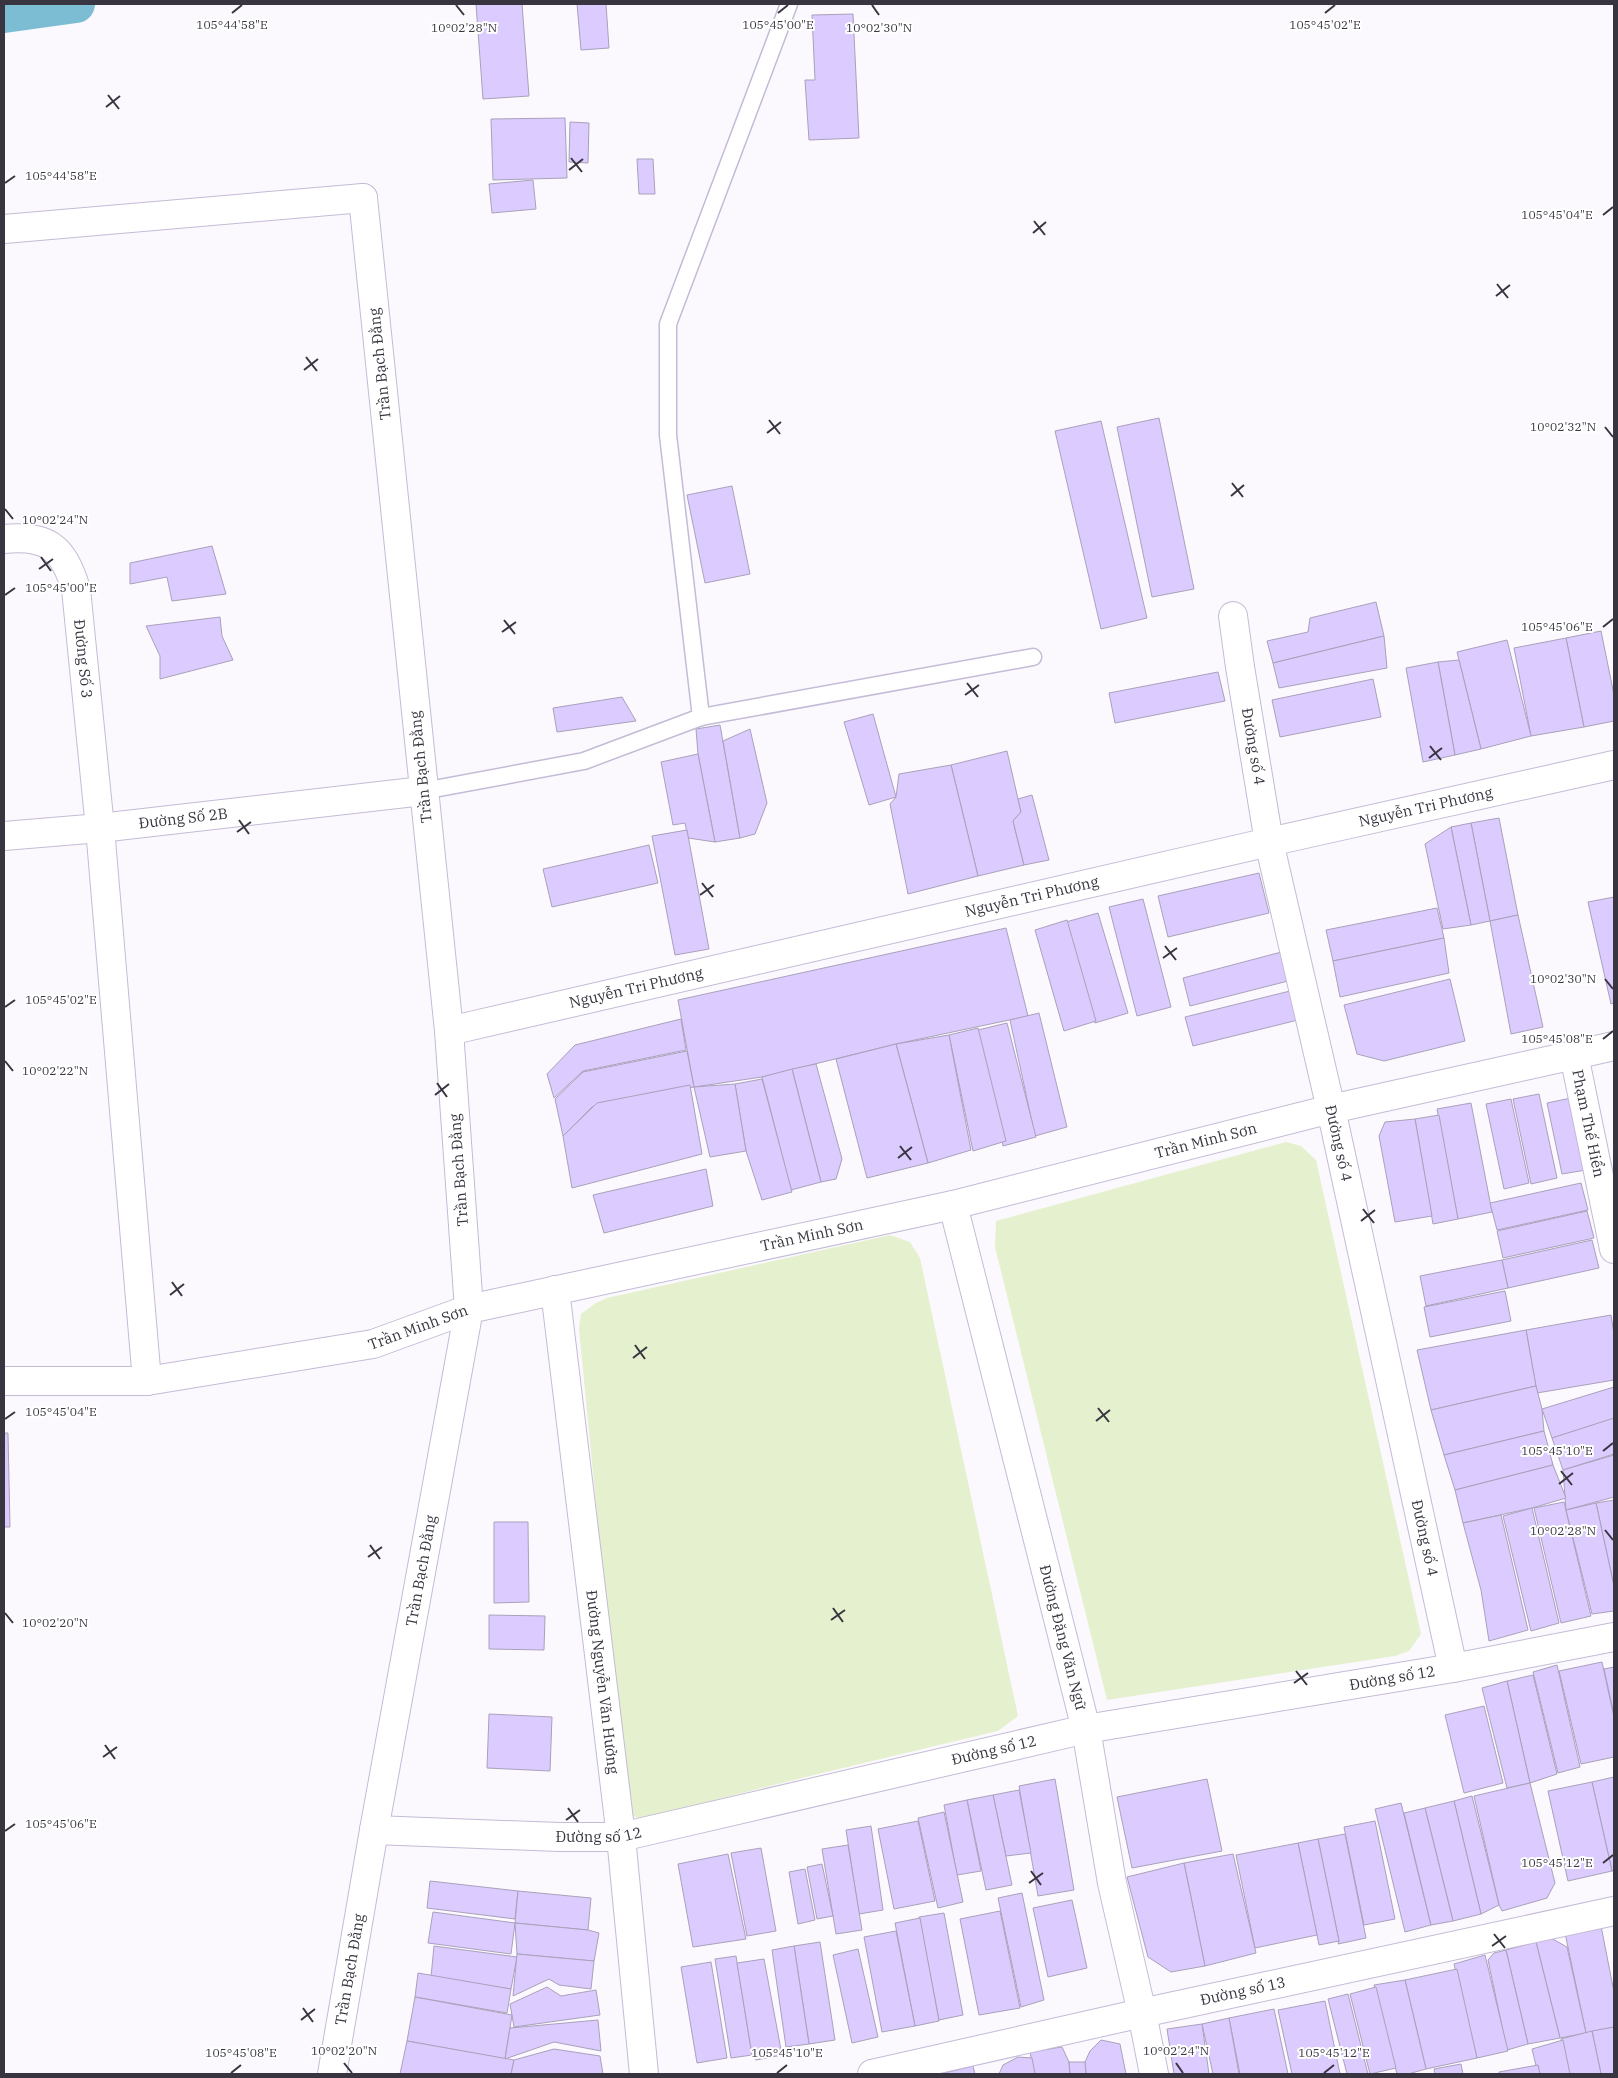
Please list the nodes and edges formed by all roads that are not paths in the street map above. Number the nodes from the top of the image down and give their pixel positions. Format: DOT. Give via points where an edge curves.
graph roads {
  1 [pos="789,4"];
  2 [pos="4,229"];
  3 [pos="4,539"];
  4 [pos="1233,616"];
  5 [pos="1033,657"];
  6 [pos="701,717"];
  7 [pos="1614,765"];
  8 [pos="423,791"];
  9 [pos="100,828"];
  10 [pos="4,836"];
  11 [pos="1269,842"];
  12 [pos="449,1031"];
  13 [pos="1614,1046"];
  14 [pos="1574,1055"];
  15 [pos="1331,1109"];
  16 [pos="953,1205"];
  17 [pos="1614,1249"];
  18 [pos="554,1290"];
  19 [pos="469,1309"];
  20 [pos="4,1381"];
  21 [pos="146,1381"];
  22 [pos="1614,1637"];
  23 [pos="1453,1668"];
  24 [pos="1086,1729"];
  25 [pos="374,1830"];
  26 [pos="621,1837"];
  27 [pos="1614,1911"];
  28 [pos="1142,2013"];
  29 [pos="332,2074"];
  30 [pos="644,2074"];
  31 [pos="872,2074"];
  32 [pos="1154,2074"];
  1 -- 6 [label="lane" via="668,324 668,435"];
  2 -- 8 [label="street, Trần Bạch Đằng" via="363,198"];
  3 -- 9 [label="street, Đường Số 3" via="40,540 57,550 69,568 76,588"];
  4 -- 11 [label="street, Đường số 4"];
  5 -- 6 [label="lane"];
  6 -- 8 [label="lane" via="584,761"];
  7 -- 11 [label="street, Nguyễn Tri Phương"];
  8 -- 9 [label="street, Đường Số 2B"];
  8 -- 12 [label="street, Trần Bạch Đằng"];
  9 -- 10 [label="street, Đường Số 2B"];
  9 -- 21 [label="street, Đường Số 3"];
  11 -- 12 [label="street, Nguyễn Tri Phương"];
  11 -- 15 [label="street, Đường số 4"];
  12 -- 19 [label="street, Trần Bạch Đằng"];
  13 -- 14 [label="street, Trần Minh Sơn"];
  14 -- 15 [label="street, Trần Minh Sơn"];
  14 -- 17 [label="street, Phạm Thế Hiển"];
  15 -- 16 [label="street, Trần Minh Sơn"];
  15 -- 23 [label="street, Đường số 4"];
  16 -- 18 [label="street, Trần Minh Sơn"];
  16 -- 24 [label="street, Đường Đặng Văn Ngữ"];
  18 -- 19 [label="street, Trần Minh Sơn"];
  18 -- 26 [label="street, Đường Nguyễn Văn Hưởng"];
  19 -- 21 [label="street, Trần Minh Sơn" via="372,1344"];
  19 -- 25 [label="street, Trần Bạch Đằng"];
  20 -- 21 [label="street, Trần Minh Sơn"];
  22 -- 23 [label="street, Đường số 12"];
  23 -- 24 [label="street, Đường số 12"];
  24 -- 26 [label="street, Đường số 12"];
  24 -- 28 [label="street, Đường Đặng Văn Ngữ" via="1112,1883"];
  25 -- 26 [label="street, Đường số 12"];
  25 -- 29 [label="street, Trần Bạch Đằng"];
  26 -- 30 [label="street, Đường Nguyễn Văn Hưởng"];
  27 -- 28 [label="street, Đường số 13"];
  28 -- 31 [label="street, Đường số 13"];
  28 -- 32 [label="street, Đường Đặng Văn Ngữ"];
}
